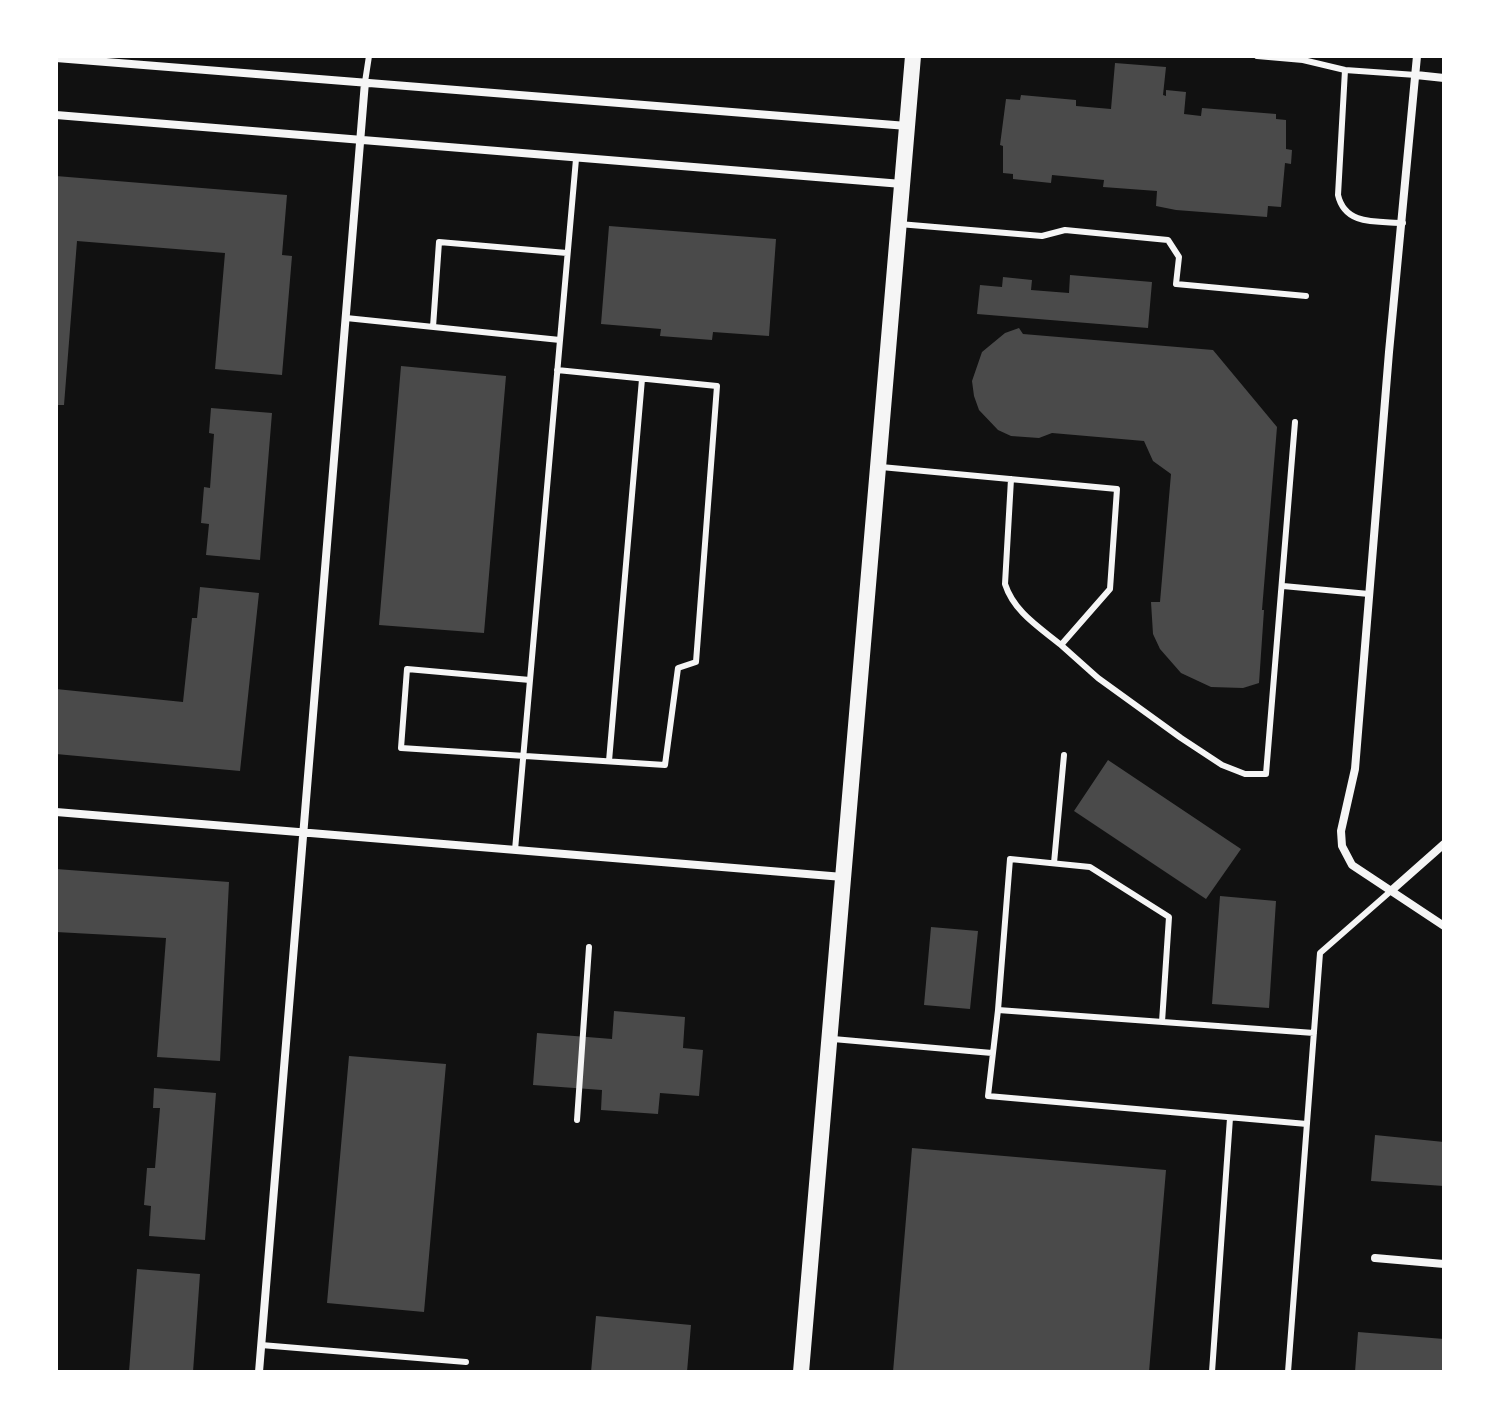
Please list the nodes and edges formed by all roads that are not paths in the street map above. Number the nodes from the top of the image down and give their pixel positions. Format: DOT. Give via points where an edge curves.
graph roads {
  1 [pos="369,56"];
  2 [pos="913,56"];
  3 [pos="1257,56"];
  4 [pos="1417,56"];
  5 [pos="56,58"];
  6 [pos="1345,70"];
  7 [pos="1416,75"];
  8 [pos="1444,78"];
  9 [pos="365,82"];
  10 [pos="56,115"];
  11 [pos="907,126"];
  12 [pos="360,141"];
  13 [pos="576,159"];
  14 [pos="902,184"];
  15 [pos="1403,223"];
  16 [pos="898,224"];
  17 [pos="567,253"];
  18 [pos="1306,296"];
  19 [pos="346,318"];
  20 [pos="433,327"];
  21 [pos="560,340"];
  22 [pos="557,370"];
  23 [pos="642,379"];
  24 [pos="1295,422"];
  25 [pos="878,467"];
  26 [pos="1011,479"];
  27 [pos="1283,586"];
  28 [pos="1369,594"];
  29 [pos="1061,645"];
  30 [pos="530,680"];
  31 [pos="1064,755"];
  32 [pos="523,756"];
  33 [pos="609,761"];
  34 [pos="56,812"];
  35 [pos="303,832"];
  36 [pos="1444,844"];
  37 [pos="515,850"];
  38 [pos="1054,863"];
  39 [pos="843,877"];
  40 [pos="1392,890"];
  41 [pos="1444,926"];
  42 [pos="589,947"];
  43 [pos="998,1010"];
  44 [pos="1162,1022"];
  45 [pos="1314,1033"];
  46 [pos="829,1039"];
  47 [pos="992,1053"];
  48 [pos="1230,1118"];
  49 [pos="577,1120"];
  50 [pos="1307,1124"];
  51 [pos="1375,1258"];
  52 [pos="1444,1264"];
  53 [pos="261,1345"];
  54 [pos="466,1362"];
  55 [pos="259,1372"];
  56 [pos="801,1372"];
  57 [pos="1212,1372"];
  58 [pos="1288,1372"];
  1 -- 9 [label="lane"];
  2 -- 11 [label="main road"];
  3 -- 6 [label="lane"];
  4 -- 7 [label="street"];
  5 -- 9 [label="street"];
  6 -- 7 [label="lane"];
  6 -- 15 [label="lane" via="1340,205 1363,220"];
  7 -- 8 [label="street"];
  7 -- 15 [label="street"];
  9 -- 11 [label="street"];
  9 -- 12 [label="street"];
  10 -- 12 [label="street"];
  11 -- 14 [label="main road"];
  12 -- 13 [label="street"];
  12 -- 19 [label="street"];
  13 -- 14 [label="street"];
  13 -- 17 [label="lane"];
  14 -- 16 [label="main road"];
  15 -- 28 [label="street"];
  16 -- 18 [label="lane" via="1168,240 1179,257 1176,284"];
  16 -- 25 [label="main road"];
  17 -- 20 [label="lane" via="439,242"];
  17 -- 21 [label="lane"];
  19 -- 20 [label="lane"];
  19 -- 35 [label="street"];
  20 -- 21 [label="lane"];
  21 -- 22 [label="lane"];
  22 -- 23 [label="lane"];
  22 -- 30 [label="lane"];
  23 -- 33 [label="lane"];
  23 -- 33 [label="lane" via="717,386 696,662 678,668 665,765"];
  24 -- 27 [label="lane"];
  25 -- 26 [label="lane"];
  25 -- 39 [label="main road"];
  26 -- 29 [label="lane" via="1005,584 1009,598"];
  26 -- 29 [label="lane" via="1117,489 1110,589"];
  27 -- 28 [label="lane"];
  27 -- 29 [label="lane" via="1266,774 1245,774 1222,765 1128,700"];
  28 -- 40 [label="street" via="1353,785 1341,839 1352,865"];
  30 -- 32 [label="lane"];
  30 -- 32 [label="lane" via="407,669 401,748"];
  31 -- 38 [label="lane"];
  32 -- 33 [label="lane"];
  32 -- 37 [label="lane"];
  34 -- 35 [label="street"];
  35 -- 37 [label="street"];
  35 -- 53 [label="street"];
  36 -- 40 [label="street"];
  37 -- 39 [label="street"];
  38 -- 43 [label="lane" via="1010,859"];
  38 -- 44 [label="lane" via="1090,867 1169,917"];
  39 -- 46 [label="main road"];
  40 -- 41 [label="street"];
  40 -- 45 [label="lane" via="1320,953"];
  42 -- 49 [label="lane"];
  43 -- 44 [label="lane"];
  43 -- 47 [label="lane"];
  44 -- 45 [label="lane"];
  45 -- 50 [label="lane"];
  46 -- 47 [label="lane"];
  46 -- 56 [label="main road"];
  47 -- 48 [label="lane" via="988,1096"];
  48 -- 50 [label="lane"];
  48 -- 57 [label="lane"];
  50 -- 58 [label="lane"];
  51 -- 52 [label="street"];
  53 -- 54 [label="lane"];
  53 -- 55 [label="street"];
}
